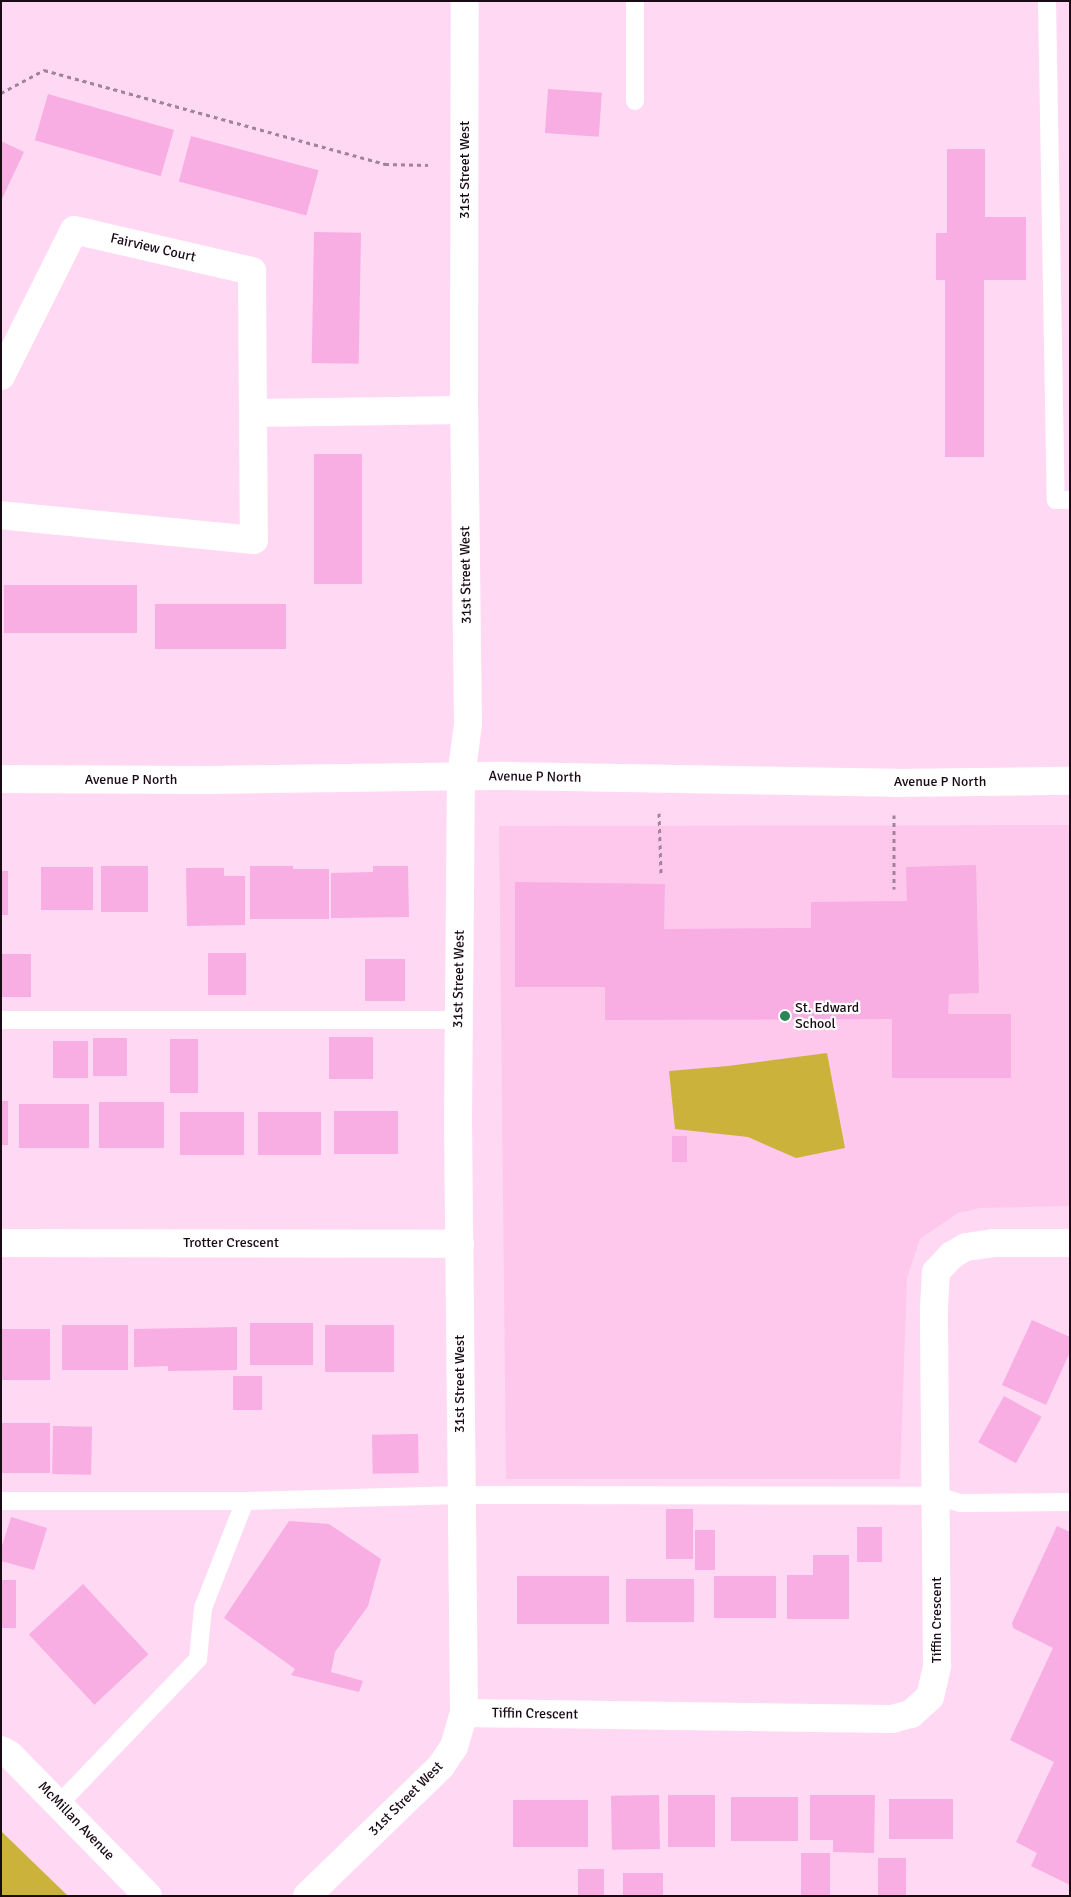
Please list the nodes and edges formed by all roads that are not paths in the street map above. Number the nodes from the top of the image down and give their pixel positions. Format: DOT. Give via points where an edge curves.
graph roads {
  1 [pos="465,1"];
  2 [pos="635,1"];
  3 [pos="1047,1"];
  4 [pos="635,101"];
  5 [pos="1,376"];
  6 [pos="464,410"];
  7 [pos="253,414"];
  8 [pos="1070,500"];
  9 [pos="1,515"];
  10 [pos="461,776"];
  11 [pos="1,778"];
  12 [pos="1070,781"];
  13 [pos="1,1020"];
  14 [pos="458,1020"];
  15 [pos="1,1243"];
  16 [pos="1070,1243"];
  17 [pos="460,1244"];
  18 [pos="461,1495"];
  19 [pos="936,1496"];
  20 [pos="1,1501"];
  21 [pos="245,1501"];
  22 [pos="1070,1502"];
  23 [pos="464,1714"];
  24 [pos="1,1750"];
  25 [pos="59,1804"];
  26 [pos="148,1896"];
  27 [pos="307,1896"];
  1 -- 6 [label="street, 31st Street West"];
  2 -- 4 [label="lane"];
  3 -- 8 [label="lane" via="1056,500"];
  5 -- 7 [label="street, Fairview Court" via="74,230 252,271"];
  6 -- 7 [label="street"];
  6 -- 10 [label="street, 31st Street West" via="468,725"];
  7 -- 9 [label="street, Fairview Court" via="254,540"];
  10 -- 11 [label="street, Avenue P North" via="208,780"];
  10 -- 12 [label="street, Avenue P North"];
  10 -- 14 [label="street, 31st Street West"];
  13 -- 14 [label="lane"];
  14 -- 17 [label="street, 31st Street West"];
  15 -- 17 [label="street, Trotter Crescent"];
  16 -- 19 [label="street, Tiffin Crescent" via="966,1247 952,1255 936,1272"];
  17 -- 18 [label="street, 31st Street West"];
  18 -- 19 [label="lane"];
  18 -- 21 [label="lane"];
  18 -- 23 [label="street, 31st Street West"];
  19 -- 22 [label="lane" via="961,1503"];
  19 -- 23 [label="street, Tiffin Crescent" via="938,1666 930,1697 911,1714 892,1719"];
  20 -- 21 [label="lane"];
  21 -- 25 [label="lane" via="203,1608 198,1660"];
  23 -- 27 [label="street, 31st Street West" via="454,1747 441,1766"];
  24 -- 25 [label="street, McMillan Avenue"];
  25 -- 26 [label="street, McMillan Avenue"];
}
